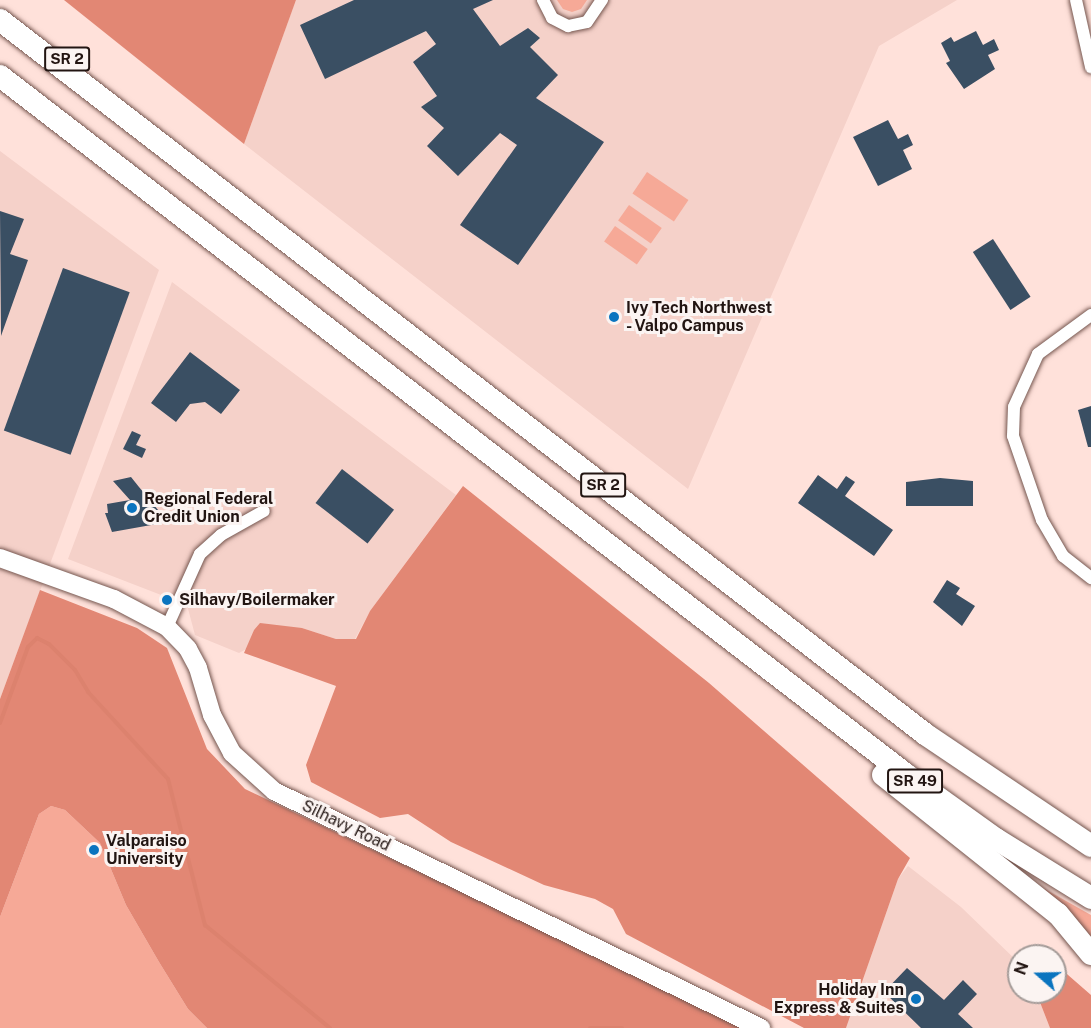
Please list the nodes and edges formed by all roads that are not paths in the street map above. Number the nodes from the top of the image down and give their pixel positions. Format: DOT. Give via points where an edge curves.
graph roads {
  1 [pos="543,0"];
  2 [pos="602,0"];
  3 [pos="1076,0"];
  4 [pos="0,5"];
  5 [pos="0,20"];
  6 [pos="1091,67"];
  7 [pos="0,76"];
  8 [pos="128,119"];
  9 [pos="1091,315"];
  10 [pos="264,511"];
  11 [pos="0,558"];
  12 [pos="1091,578"];
  13 [pos="167,627"];
  14 [pos="747,652"];
  15 [pos="1089,844"];
  16 [pos="1091,898"];
  17 [pos="1091,954"];
  18 [pos="761,1028"];
  1 -- 2 [label="street" via="552,18 568,26 587,22"];
  3 -- 6 [label="street"];
  4 -- 8 [label="highway, SR 2" via="67,59"];
  5 -- 8 [label="highway"];
  7 -- 14 [label="highway, SR 2"];
  8 -- 15 [label="highway, SR 2" via="925,734"];
  9 -- 12 [label="street" via="1038,354 1014,407 1013,436 1042,520 1063,556"];
  10 -- 13 [label="street" via="221,534 200,554"];
  11 -- 13 [label="street, Silhavy Road" via="114,599"];
  13 -- 18 [label="street, Silhavy Road" via="188,649 198,668 220,734 246,770 266,786"];
  14 -- 16 [label="highway, SR 49" via="996,839"];
  14 -- 17 [label="highway, SR 2" via="784,696 1017,879 1058,914"];
}
